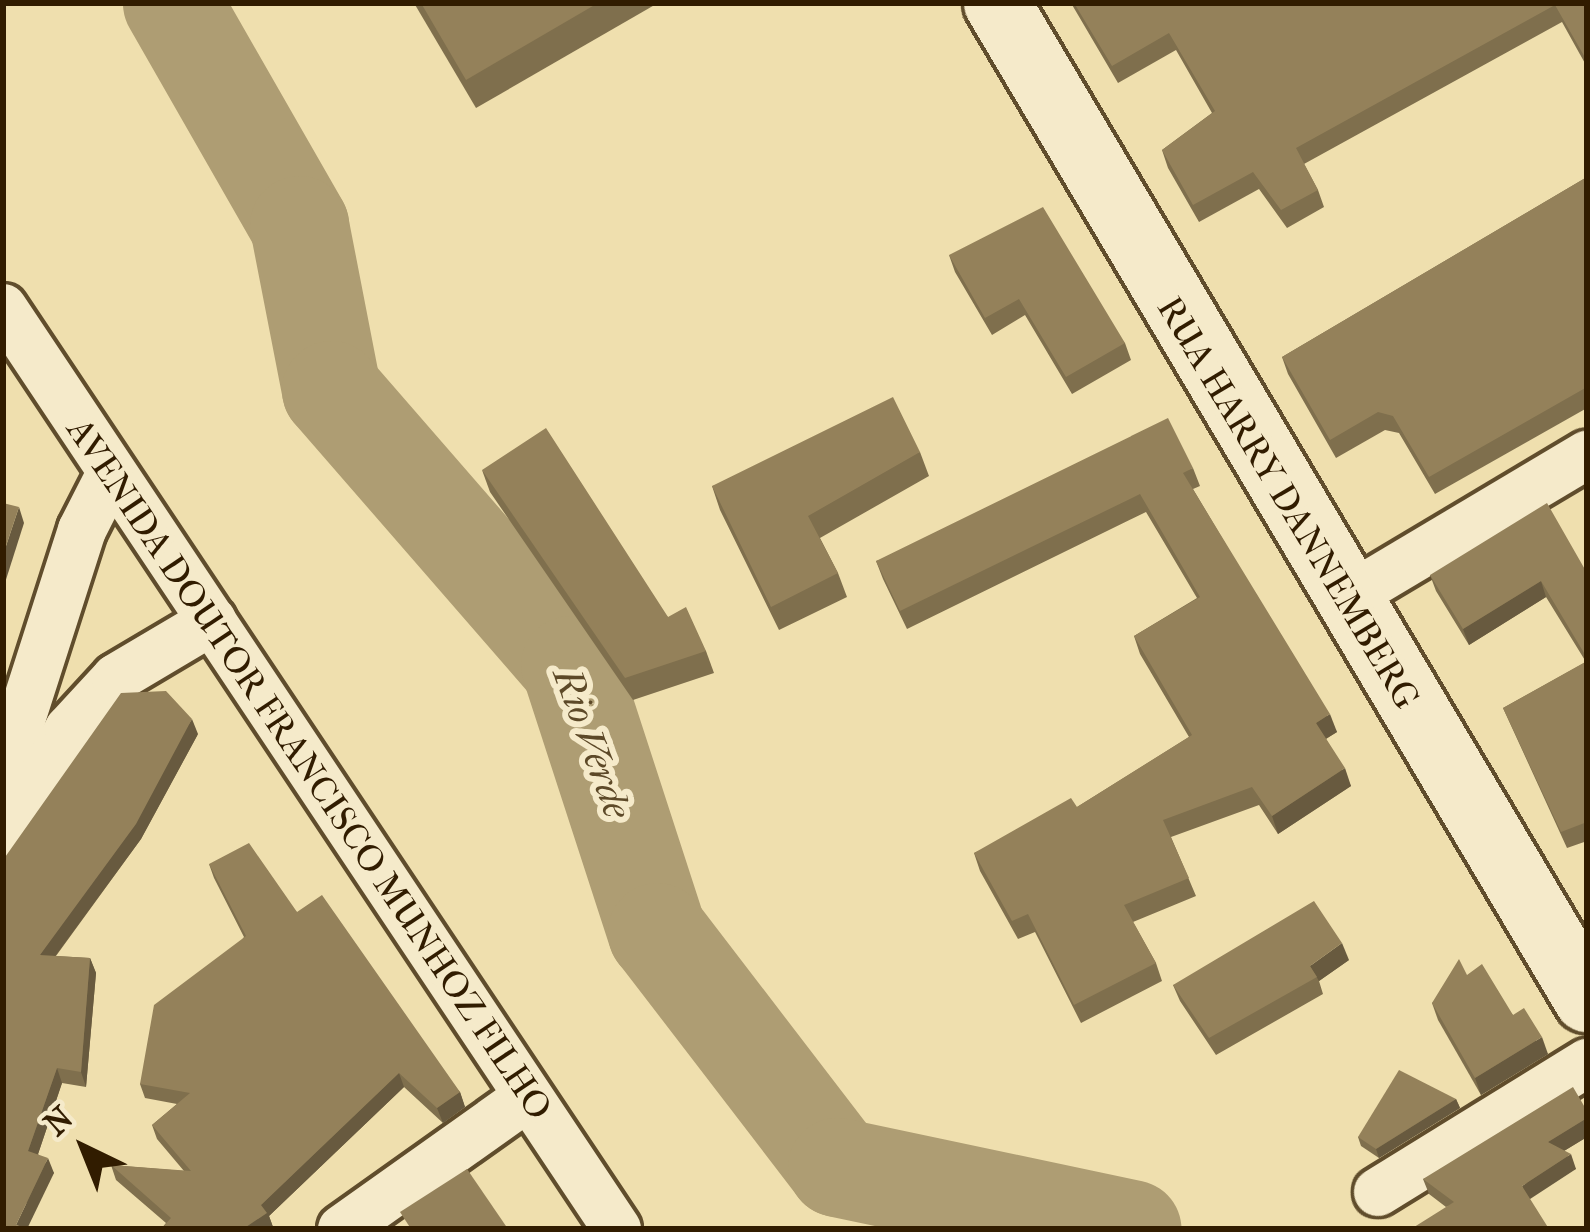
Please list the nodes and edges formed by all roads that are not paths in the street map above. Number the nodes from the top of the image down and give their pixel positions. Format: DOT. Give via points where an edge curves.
graph roads {
  1 [pos="997,3"];
  2 [pos="3,308"];
  3 [pos="1587,455"];
  4 [pos="111,472"];
  5 [pos="1345,599"];
  6 [pos="212,621"];
  7 [pos="3,776"];
  8 [pos="3,847"];
  9 [pos="1587,999"];
  10 [pos="1587,1063"];
  11 [pos="528,1097"];
  12 [pos="1378,1192"];
  13 [pos="342,1229"];
  14 [pos="617,1229"];
  1 -- 5 [label="main road, RUA HARRY DANNEMBERG"];
  2 -- 4 [label="street, AVENIDA DOUTOR FRANCISCO MUNHOZ FILHO"];
  3 -- 5 [label="street"];
  4 -- 6 [label="street, AVENIDA DOUTOR FRANCISCO MUNHOZ FILHO"];
  4 -- 7 [label="street"];
  5 -- 9 [label="main road, RUA HARRY DANNEMBERG"];
  6 -- 8 [label="street" via="116,678 69,729"];
  6 -- 11 [label="street, AVENIDA DOUTOR FRANCISCO MUNHOZ FILHO"];
  10 -- 12 [label="street"];
  11 -- 13 [label="street"];
  11 -- 14 [label="street, AVENIDA DOUTOR FRANCISCO MUNHOZ FILHO"];
}
